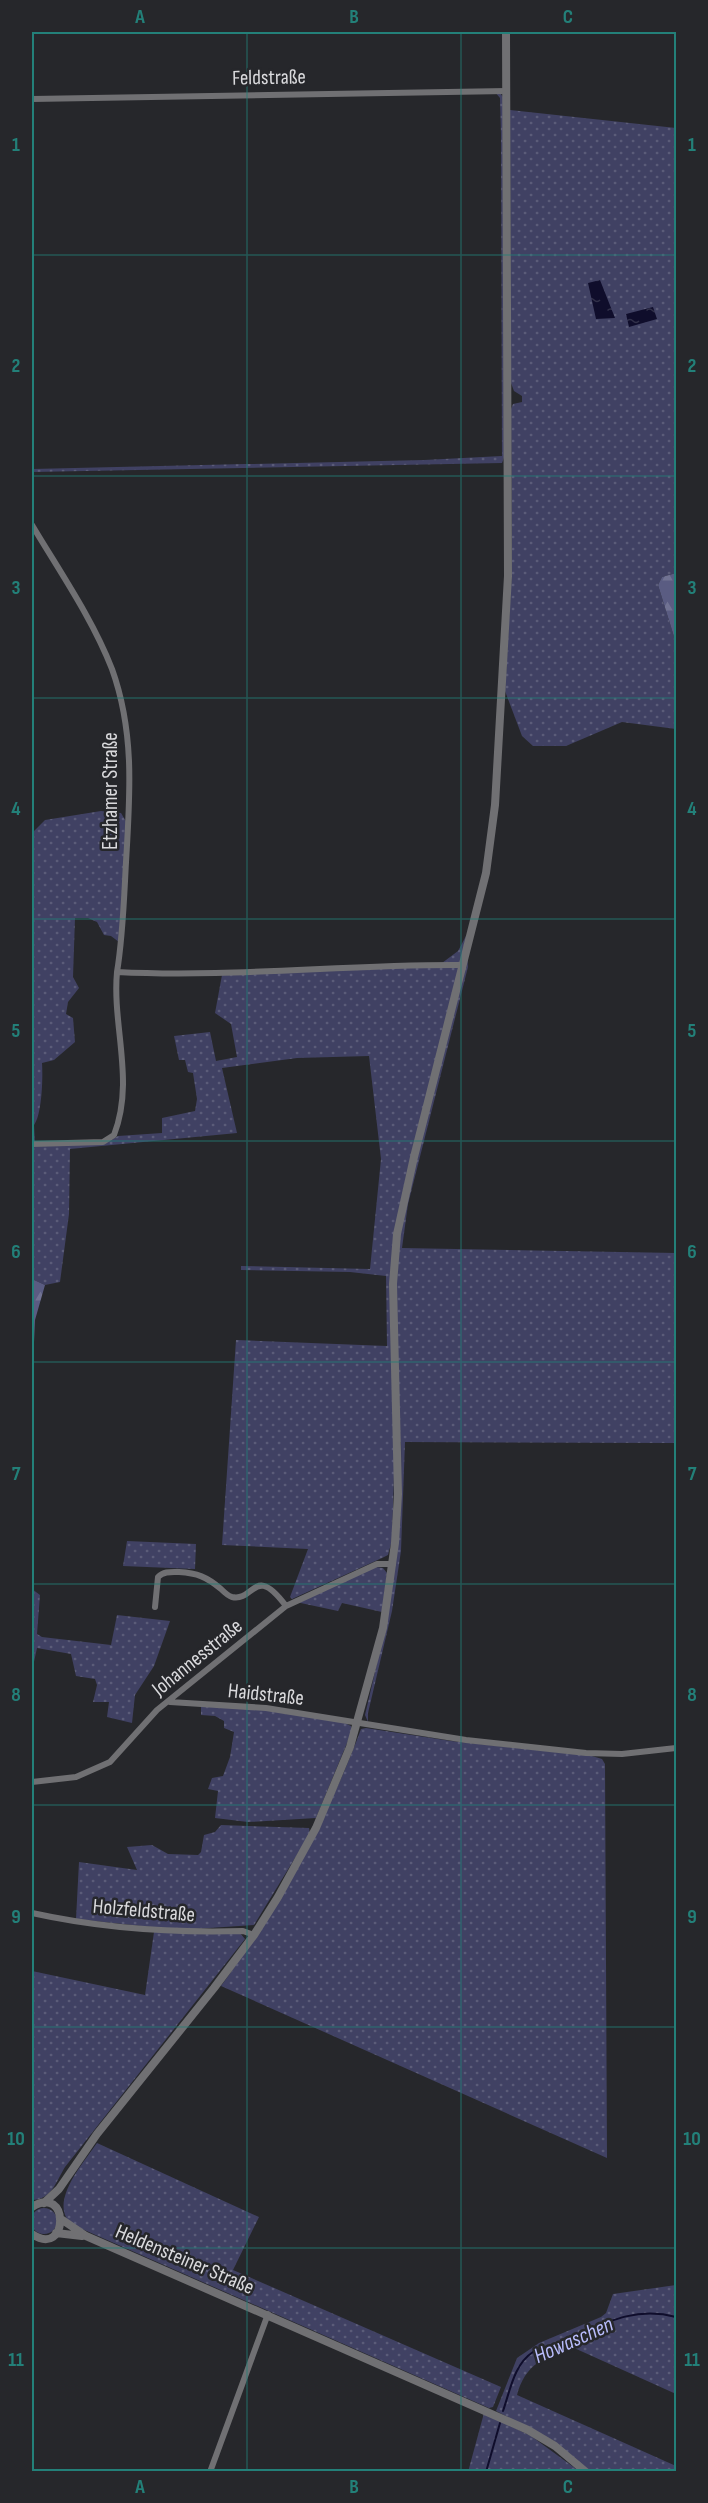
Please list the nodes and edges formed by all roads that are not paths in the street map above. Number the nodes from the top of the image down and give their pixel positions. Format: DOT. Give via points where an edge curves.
graph roads {
  1 [pos="506,32"];
  2 [pos="507,90"];
  3 [pos="32,99"];
  4 [pos="32,525"];
  5 [pos="462,965"];
  6 [pos="117,972"];
  7 [pos="32,1144"];
  8 [pos="393,1564"];
  9 [pos="286,1606"];
  10 [pos="155,1607"];
  11 [pos="170,1702"];
  12 [pos="358,1723"];
  13 [pos="676,1748"];
  14 [pos="32,1782"];
  15 [pos="32,1913"];
  16 [pos="254,1935"];
  17 [pos="60,2189"];
  18 [pos="44,2203"];
  19 [pos="32,2206"];
  20 [pos="60,2216"];
  21 [pos="56,2233"];
  22 [pos="86,2236"];
  23 [pos="33,2237"];
  24 [pos="268,2314"];
  25 [pos="210,2472"];
  26 [pos="586,2472"];
  1 -- 2 [label="street"];
  2 -- 3 [label="street, Feldstraße"];
  2 -- 5 [label="street" via="507,624 493,834"];
  4 -- 6 [label="street, Etzhamer Straße" via="94,630 126,717 131,788"];
  5 -- 6 [label="street"];
  5 -- 8 [label="street" via="401,1208 394,1255 399,1468"];
  6 -- 7 [label="street, Etzhamer Straße" via="115,995 124,1074 114,1135 103,1142"];
  8 -- 9 [label="street, Johannesstraße" via="377,1564"];
  8 -- 12 [label="street" via="381,1636"];
  9 -- 10 [label="street" via="274,1591 263,1586 232,1597 203,1576 167,1572 158,1577"];
  9 -- 11 [label="street, Johannesstraße"];
  11 -- 12 [label="street, Haidstraße" via="266,1708"];
  11 -- 14 [label="street, Johannesstraße" via="147,1720 119,1755 98,1769 76,1777"];
  12 -- 13 [label="street, Haidstraße" via="596,1754"];
  12 -- 16 [label="street" via="316,1828"];
  15 -- 16 [label="street, Holzfeldstraße" via="172,1931 243,1931"];
  16 -- 17 [label="street" via="98,2134"];
  17 -- 18 [label="street"];
  17 -- 20 [label="street"];
  18 -- 19 [label="street"];
  18 -- 20 [label="street" via="54,2207"];
  20 -- 21 [label="street"];
  20 -- 22 [label="street" via="64,2223"];
  21 -- 22 [label="street"];
  21 -- 23 [label="street" via="45,2238"];
  22 -- 24 [label="street, Heldensteiner Straße"];
  24 -- 25 [label="street"];
  24 -- 26 [label="street, Heldensteiner Straße" via="528,2430"];
}
